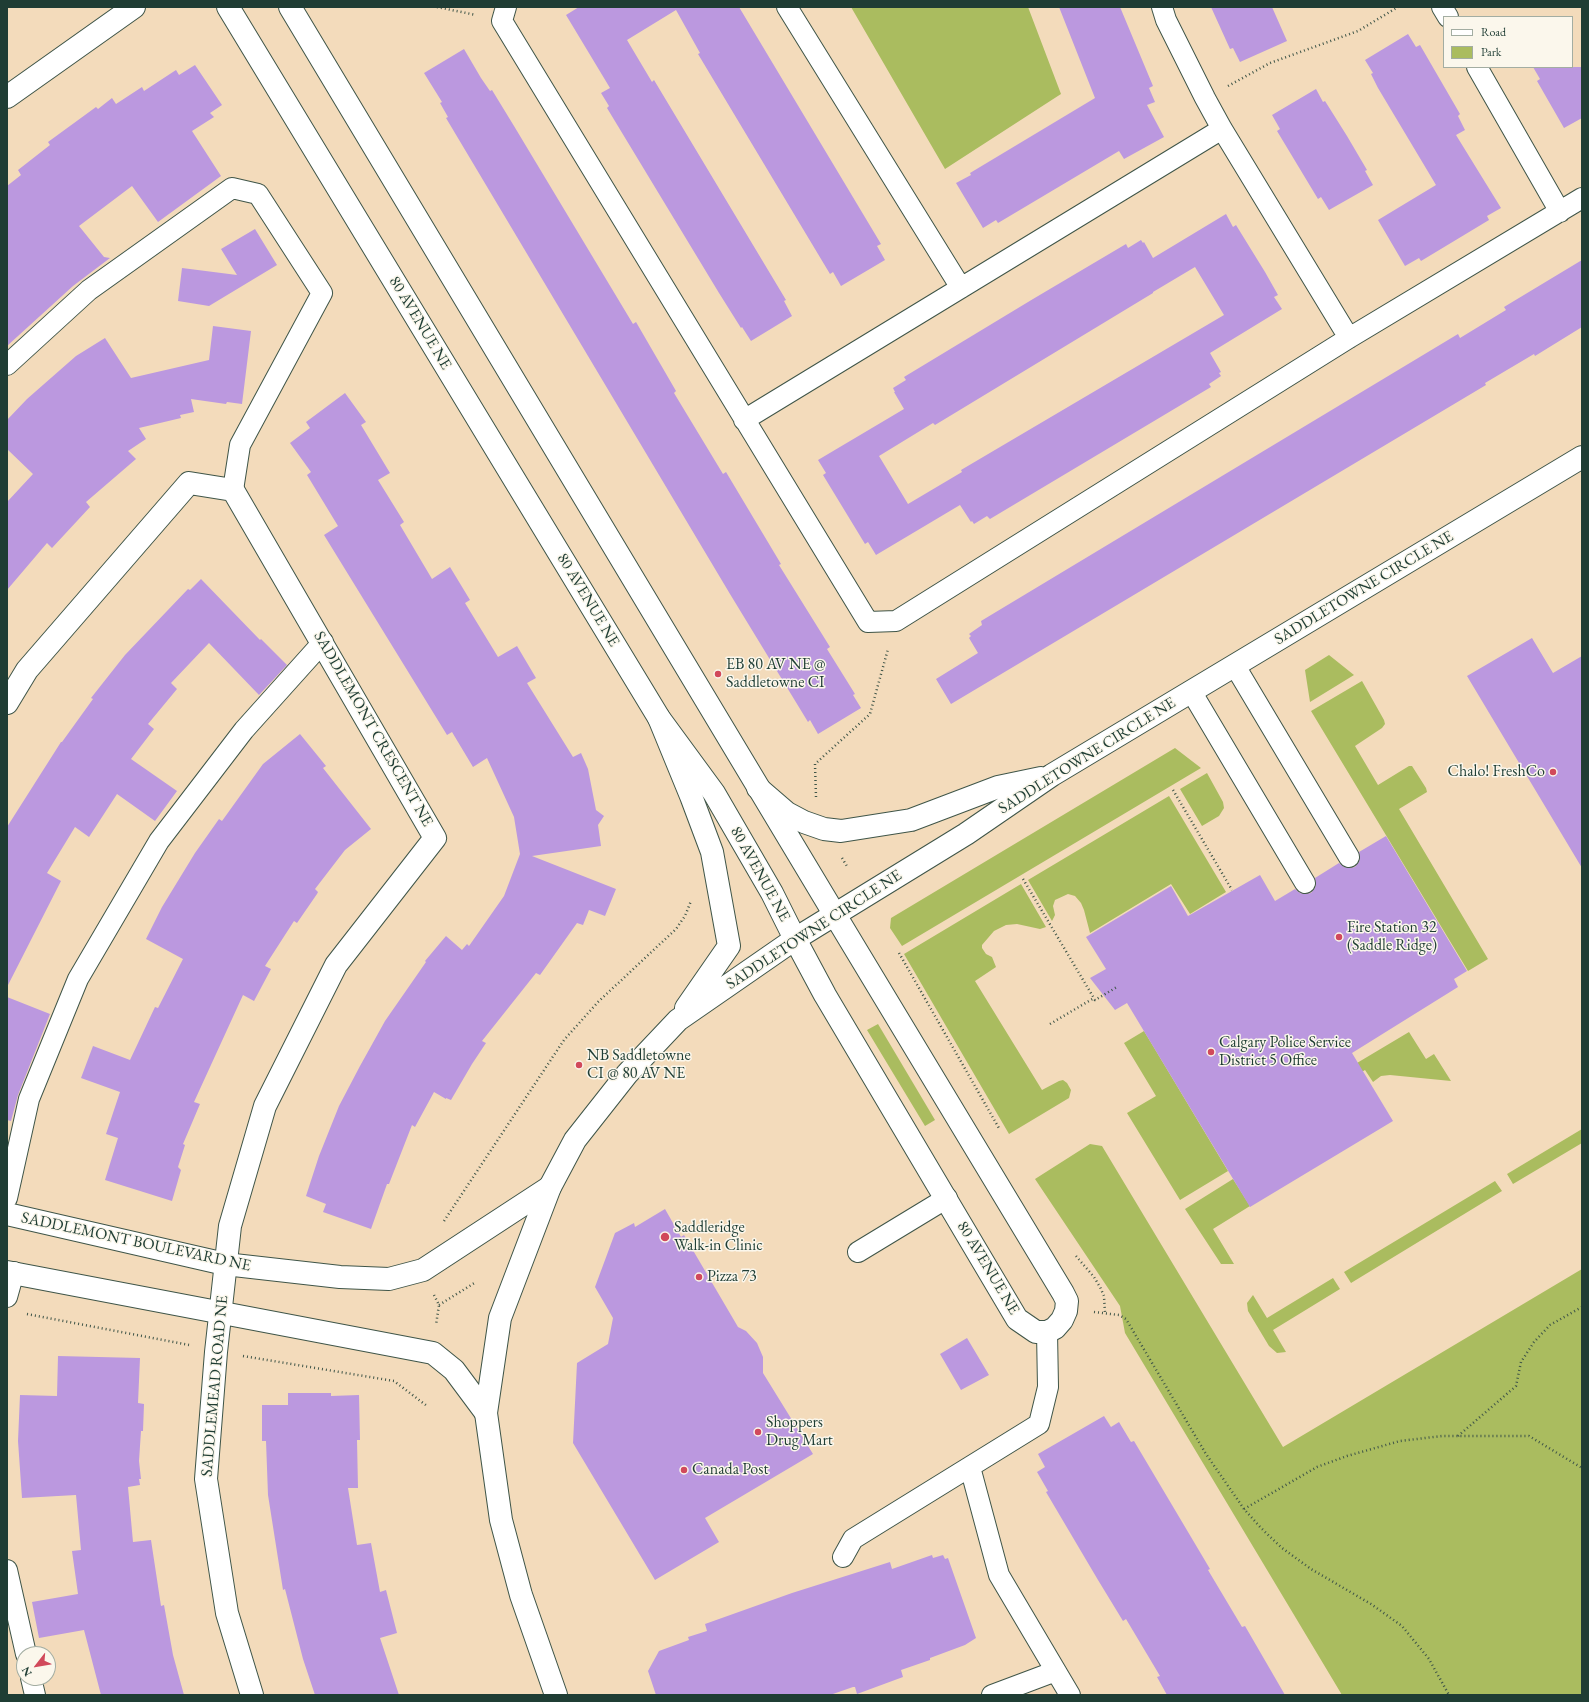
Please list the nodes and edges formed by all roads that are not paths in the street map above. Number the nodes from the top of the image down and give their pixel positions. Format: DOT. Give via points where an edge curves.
graph roads {
  1 [pos="134,7"];
  2 [pos="228,7"];
  3 [pos="290,7"];
  4 [pos="787,7"];
  5 [pos="1162,7"];
  6 [pos="1442,7"];
  7 [pos="504,14"];
  8 [pos="1447,16"];
  9 [pos="1478,68"];
  10 [pos="7,97"];
  11 [pos="1222,129"];
  12 [pos="1582,198"];
  13 [pos="1560,212"];
  14 [pos="961,288"];
  15 [pos="1349,338"];
  16 [pos="7,365"];
  17 [pos="744,420"];
  18 [pos="1582,458"];
  19 [pos="233,490"];
  20 [pos="323,642"];
  21 [pos="1235,666"];
  22 [pos="1191,691"];
  23 [pos="7,703"];
  24 [pos="659,718"];
  25 [pos="1052,775"];
  26 [pos="758,788"];
  27 [pos="1349,857"];
  28 [pos="1306,883"];
  29 [pos="835,915"];
  30 [pos="795,939"];
  31 [pos="678,1020"];
  32 [pos="550,1187"];
  33 [pos="7,1198"];
  34 [pos="947,1198"];
  35 [pos="7,1214"];
  36 [pos="858,1252"];
  37 [pos="225,1264"];
  38 [pos="10,1272"];
  39 [pos="7,1297"];
  40 [pos="220,1313"];
  41 [pos="1047,1332"];
  42 [pos="486,1413"];
  43 [pos="970,1466"];
  44 [pos="843,1557"];
  45 [pos="7,1570"];
  46 [pos="24,1646"];
  47 [pos="1056,1671"];
  48 [pos="252,1695"];
  49 [pos="556,1695"];
  50 [pos="992,1695"];
  51 [pos="1070,1695"];
  1 -- 10 [label="street"];
  2 -- 24 [label="street, 80 AVENUE NE"];
  3 -- 26 [label="street"];
  4 -- 14 [label="lane"];
  5 -- 11 [label="lane" via="1166,20"];
  6 -- 8 [label="lane"];
  7 -- 17 [label="lane"];
  9 -- 13 [label="lane"];
  11 -- 14 [label="lane"];
  11 -- 15 [label="lane"];
  12 -- 13 [label="lane"];
  13 -- 15 [label="lane"];
  14 -- 17 [label="lane"];
  15 -- 17 [label="lane" via="896,621 868,622"];
  16 -- 19 [label="lane" via="89,290 232,188 258,194 322,293 240,445"];
  18 -- 21 [label="street, SADDLETOWNE CIRCLE NE"];
  19 -- 20 [label="street, SADDLEMONT CRESCENT NE"];
  19 -- 23 [label="street" via="189,483 27,670"];
  20 -- 33 [label="lane" via="244,730 159,841 78,979 29,1099"];
  20 -- 37 [label="street, SADDLEMONT CRESCENT NE" via="435,838 336,965 265,1106 230,1226"];
  21 -- 22 [label="street, SADDLETOWNE CIRCLE NE"];
  21 -- 27 [label="lane"];
  22 -- 25 [label="street, SADDLETOWNE CIRCLE NE"];
  22 -- 28 [label="lane"];
  24 -- 30 [label="street, 80 AVENUE NE" via="714,793 772,892"];
  24 -- 31 [label="street" via="712,852 729,946"];
  25 -- 26 [label="street" via="998,787 911,820 841,831 824,829 804,822 787,813"];
  25 -- 29 [label="street, SADDLETOWNE CIRCLE NE" via="966,834"];
  26 -- 29 [label="street"];
  29 -- 30 [label="street, SADDLETOWNE CIRCLE NE"];
  29 -- 41 [label="street" via="1063,1293 1067,1301 1066,1311 1055,1328"];
  30 -- 31 [label="street, SADDLETOWNE CIRCLE NE"];
  30 -- 34 [label="street, 80 AVENUE NE" via="825,995"];
  31 -- 32 [label="street, SADDLETOWNE CIRCLE NE" via="627,1074 575,1140"];
  32 -- 37 [label="street, SADDLEMONT BOULEVARD NE" via="423,1270 390,1279 340,1277"];
  32 -- 42 [label="street, SADDLETOWNE CIRCLE NE" via="500,1318"];
  34 -- 36 [label="lane"];
  34 -- 41 [label="street, 80 AVENUE NE" via="1017,1319 1036,1332"];
  35 -- 37 [label="street, SADDLEMONT BOULEVARD NE"];
  37 -- 40 [label="street, SADDLEMEAD ROAD NE"];
  38 -- 39 [label="lane"];
  38 -- 40 [label="street"];
  40 -- 42 [label="street" via="433,1353 454,1370"];
  40 -- 48 [label="street, SADDLEMEAD ROAD NE" via="206,1478 227,1613"];
  41 -- 43 [label="lane" via="1048,1387 1039,1424"];
  42 -- 49 [label="street, SADDLETOWNE CIRCLE NE" via="501,1520 521,1595"];
  43 -- 44 [label="lane" via="853,1539"];
  43 -- 47 [label="lane" via="999,1575"];
  45 -- 46 [label="lane"];
  47 -- 50 [label="lane"];
  47 -- 51 [label="lane"];
}
